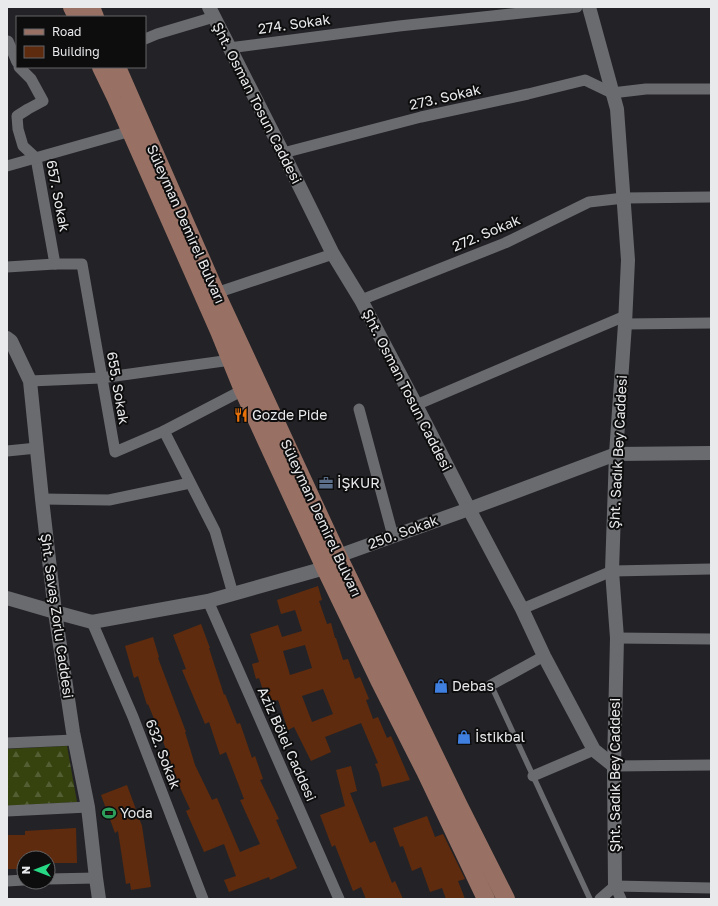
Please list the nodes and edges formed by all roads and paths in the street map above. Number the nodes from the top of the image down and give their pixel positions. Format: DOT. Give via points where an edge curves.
graph roads {
  1 [pos="72,7"];
  2 [pos="577,7"];
  3 [pos="589,7"];
  4 [pos="211,12"];
  5 [pos="76,16"];
  6 [pos="146,39"];
  7 [pos="11,40"];
  8 [pos="229,48"];
  9 [pos="16,58"];
  10 [pos="20,68"];
  11 [pos="101,68"];
  12 [pos="117,68"];
  13 [pos="711,89"];
  14 [pos="612,93"];
  15 [pos="131,131"];
  16 [pos="283,153"];
  17 [pos="36,158"];
  18 [pos="7,166"];
  19 [pos="711,197"];
  20 [pos="624,198"];
  21 [pos="333,254"];
  22 [pos="55,264"];
  23 [pos="7,268"];
  24 [pos="216,293"];
  25 [pos="361,300"];
  26 [pos="625,320"];
  27 [pos="711,323"];
  28 [pos="7,338"];
  29 [pos="230,360"];
  30 [pos="101,378"];
  31 [pos="30,381"];
  32 [pos="242,390"];
  33 [pos="416,405"];
  34 [pos="359,409"];
  35 [pos="164,431"];
  36 [pos="37,448"];
  37 [pos="7,451"];
  38 [pos="711,453"];
  39 [pos="616,454"];
  40 [pos="190,483"];
  41 [pos="42,499"];
  42 [pos="469,509"];
  43 [pos="392,536"];
  44 [pos="332,562"];
  45 [pos="711,569"];
  46 [pos="612,571"];
  47 [pos="233,594"];
  48 [pos="7,598"];
  49 [pos="208,601"];
  50 [pos="522,609"];
  51 [pos="55,612"];
  52 [pos="92,622"];
  53 [pos="617,638"];
  54 [pos="711,639"];
  55 [pos="544,656"];
  56 [pos="491,685"];
  57 [pos="74,740"];
  58 [pos="7,743"];
  59 [pos="594,750"];
  60 [pos="711,765"];
  61 [pos="614,766"];
  62 [pos="533,776"];
  63 [pos="88,807"];
  64 [pos="7,811"];
  65 [pos="96,878"];
  66 [pos="56,879"];
  67 [pos="615,886"];
  68 [pos="711,888"];
  69 [pos="99,899"];
  70 [pos="203,899"];
  71 [pos="339,899"];
  72 [pos="486,899"];
  73 [pos="506,899"];
  74 [pos="590,899"];
  75 [pos="600,899"];
  76 [pos="621,899"];
  1 -- 5 [label="main road"];
  2 -- 8 [label="street, 274. Sokak"];
  3 -- 14 [label="street, Şht. Sadık Bey Caddesi"];
  4 -- 6 [label="street"];
  4 -- 8 [label="street, Şht. Osman Tosun Caddesi"];
  7 -- 9 [label="street"];
  8 -- 16 [label="street, Şht. Osman Tosun Caddesi"];
  10 -- 17 [label="street, 657. Sokak" via="31,79 43,101 17,116 23,146"];
  11 -- 15 [label="main road, Süleyman Demirel Bulvarı"];
  12 -- 24 [label="main road, Süleyman Demirel Bulvarı"];
  13 -- 14 [label="street" via="646,89"];
  14 -- 16 [label="street, 273. Sokak" via="585,80 421,117"];
  14 -- 20 [label="street, Şht. Sadık Bey Caddesi" via="617,110"];
  15 -- 17 [label="street"];
  15 -- 29 [label="main road, Süleyman Demirel Bulvarı"];
  16 -- 21 [label="street, Şht. Osman Tosun Caddesi"];
  17 -- 18 [label="street"];
  17 -- 22 [label="street, 657. Sokak"];
  19 -- 20 [label="street, 272. Sokak"];
  20 -- 25 [label="street, 272. Sokak" via="590,202 505,243"];
  20 -- 26 [label="street, Şht. Sadık Bey Caddesi" via="628,260"];
  21 -- 24 [label="street"];
  21 -- 25 [label="street, Şht. Osman Tosun Caddesi"];
  22 -- 23 [label="street, 655. Sokak"];
  22 -- 30 [label="street, 655. Sokak" via="82,264"];
  24 -- 44 [label="main road, Süleyman Demirel Bulvarı"];
  25 -- 33 [label="street, Şht. Osman Tosun Caddesi"];
  26 -- 27 [label="street"];
  26 -- 33 [label="street"];
  26 -- 39 [label="street, Şht. Sadık Bey Caddesi"];
  28 -- 31 [label="street, Şht. Savaş Zorlu Caddesi" via="11,341"];
  29 -- 30 [label="street"];
  29 -- 32 [label="main road, Süleyman Demirel Bulvarı"];
  30 -- 31 [label="street"];
  30 -- 35 [label="street, 655. Sokak" via="115,452"];
  31 -- 36 [label="street, Şht. Savaş Zorlu Caddesi"];
  32 -- 35 [label="street, 655. Sokak"];
  32 -- 44 [label="main road, Süleyman Demirel Bulvarı"];
  33 -- 42 [label="street, Şht. Osman Tosun Caddesi"];
  34 -- 43 [label="street"];
  35 -- 40 [label="street"];
  36 -- 37 [label="street"];
  36 -- 41 [label="street, Şht. Savaş Zorlu Caddesi"];
  38 -- 39 [label="street, 250. Sokak"];
  39 -- 42 [label="street, 250. Sokak"];
  39 -- 46 [label="street, Şht. Sadık Bey Caddesi"];
  40 -- 41 [label="street" via="109,500"];
  40 -- 47 [label="street" via="215,531"];
  41 -- 51 [label="street, Şht. Savaş Zorlu Caddesi"];
  42 -- 43 [label="street, 250. Sokak"];
  42 -- 50 [label="street, Şht. Osman Tosun Caddesi"];
  43 -- 44 [label="street, 250. Sokak"];
  44 -- 47 [label="street, 250. Sokak"];
  44 -- 72 [label="main road, Süleyman Demirel Bulvarı" via="377,675"];
  44 -- 73 [label="main road, Süleyman Demirel Bulvarı"];
  45 -- 46 [label="street"];
  46 -- 50 [label="street"];
  46 -- 53 [label="street, Şht. Sadık Bey Caddesi"];
  47 -- 49 [label="street, 250. Sokak"];
  48 -- 51 [label="street"];
  49 -- 52 [label="street, 250. Sokak"];
  49 -- 71 [label="street, Aziz Bölel Caddesi"];
  50 -- 55 [label="street, Şht. Osman Tosun Caddesi"];
  51 -- 52 [label="street"];
  51 -- 57 [label="street, Şht. Savaş Zorlu Caddesi"];
  52 -- 70 [label="street, 632. Sokak" via="133,717"];
  53 -- 54 [label="street"];
  53 -- 61 [label="street, Şht. Sadık Bey Caddesi"];
  55 -- 56 [label="street"];
  55 -- 59 [label="street, Şht. Osman Tosun Caddesi"];
  56 -- 62 [label="lane"];
  57 -- 58 [label="street"];
  57 -- 63 [label="street, Şht. Savaş Zorlu Caddesi"];
  59 -- 61 [label="street, Şht. Osman Tosun Caddesi"];
  59 -- 62 [label="street"];
  60 -- 61 [label="street"];
  61 -- 67 [label="street, Şht. Sadık Bey Caddesi"];
  62 -- 74 [label="lane"];
  63 -- 64 [label="street"];
  63 -- 65 [label="street, Şht. Savaş Zorlu Caddesi"];
  65 -- 66 [label="street"];
  65 -- 69 [label="street, Şht. Savaş Zorlu Caddesi"];
  67 -- 68 [label="street"];
  67 -- 75 [label="street"];
  67 -- 76 [label="street, Şht. Sadık Bey Caddesi"];
}
